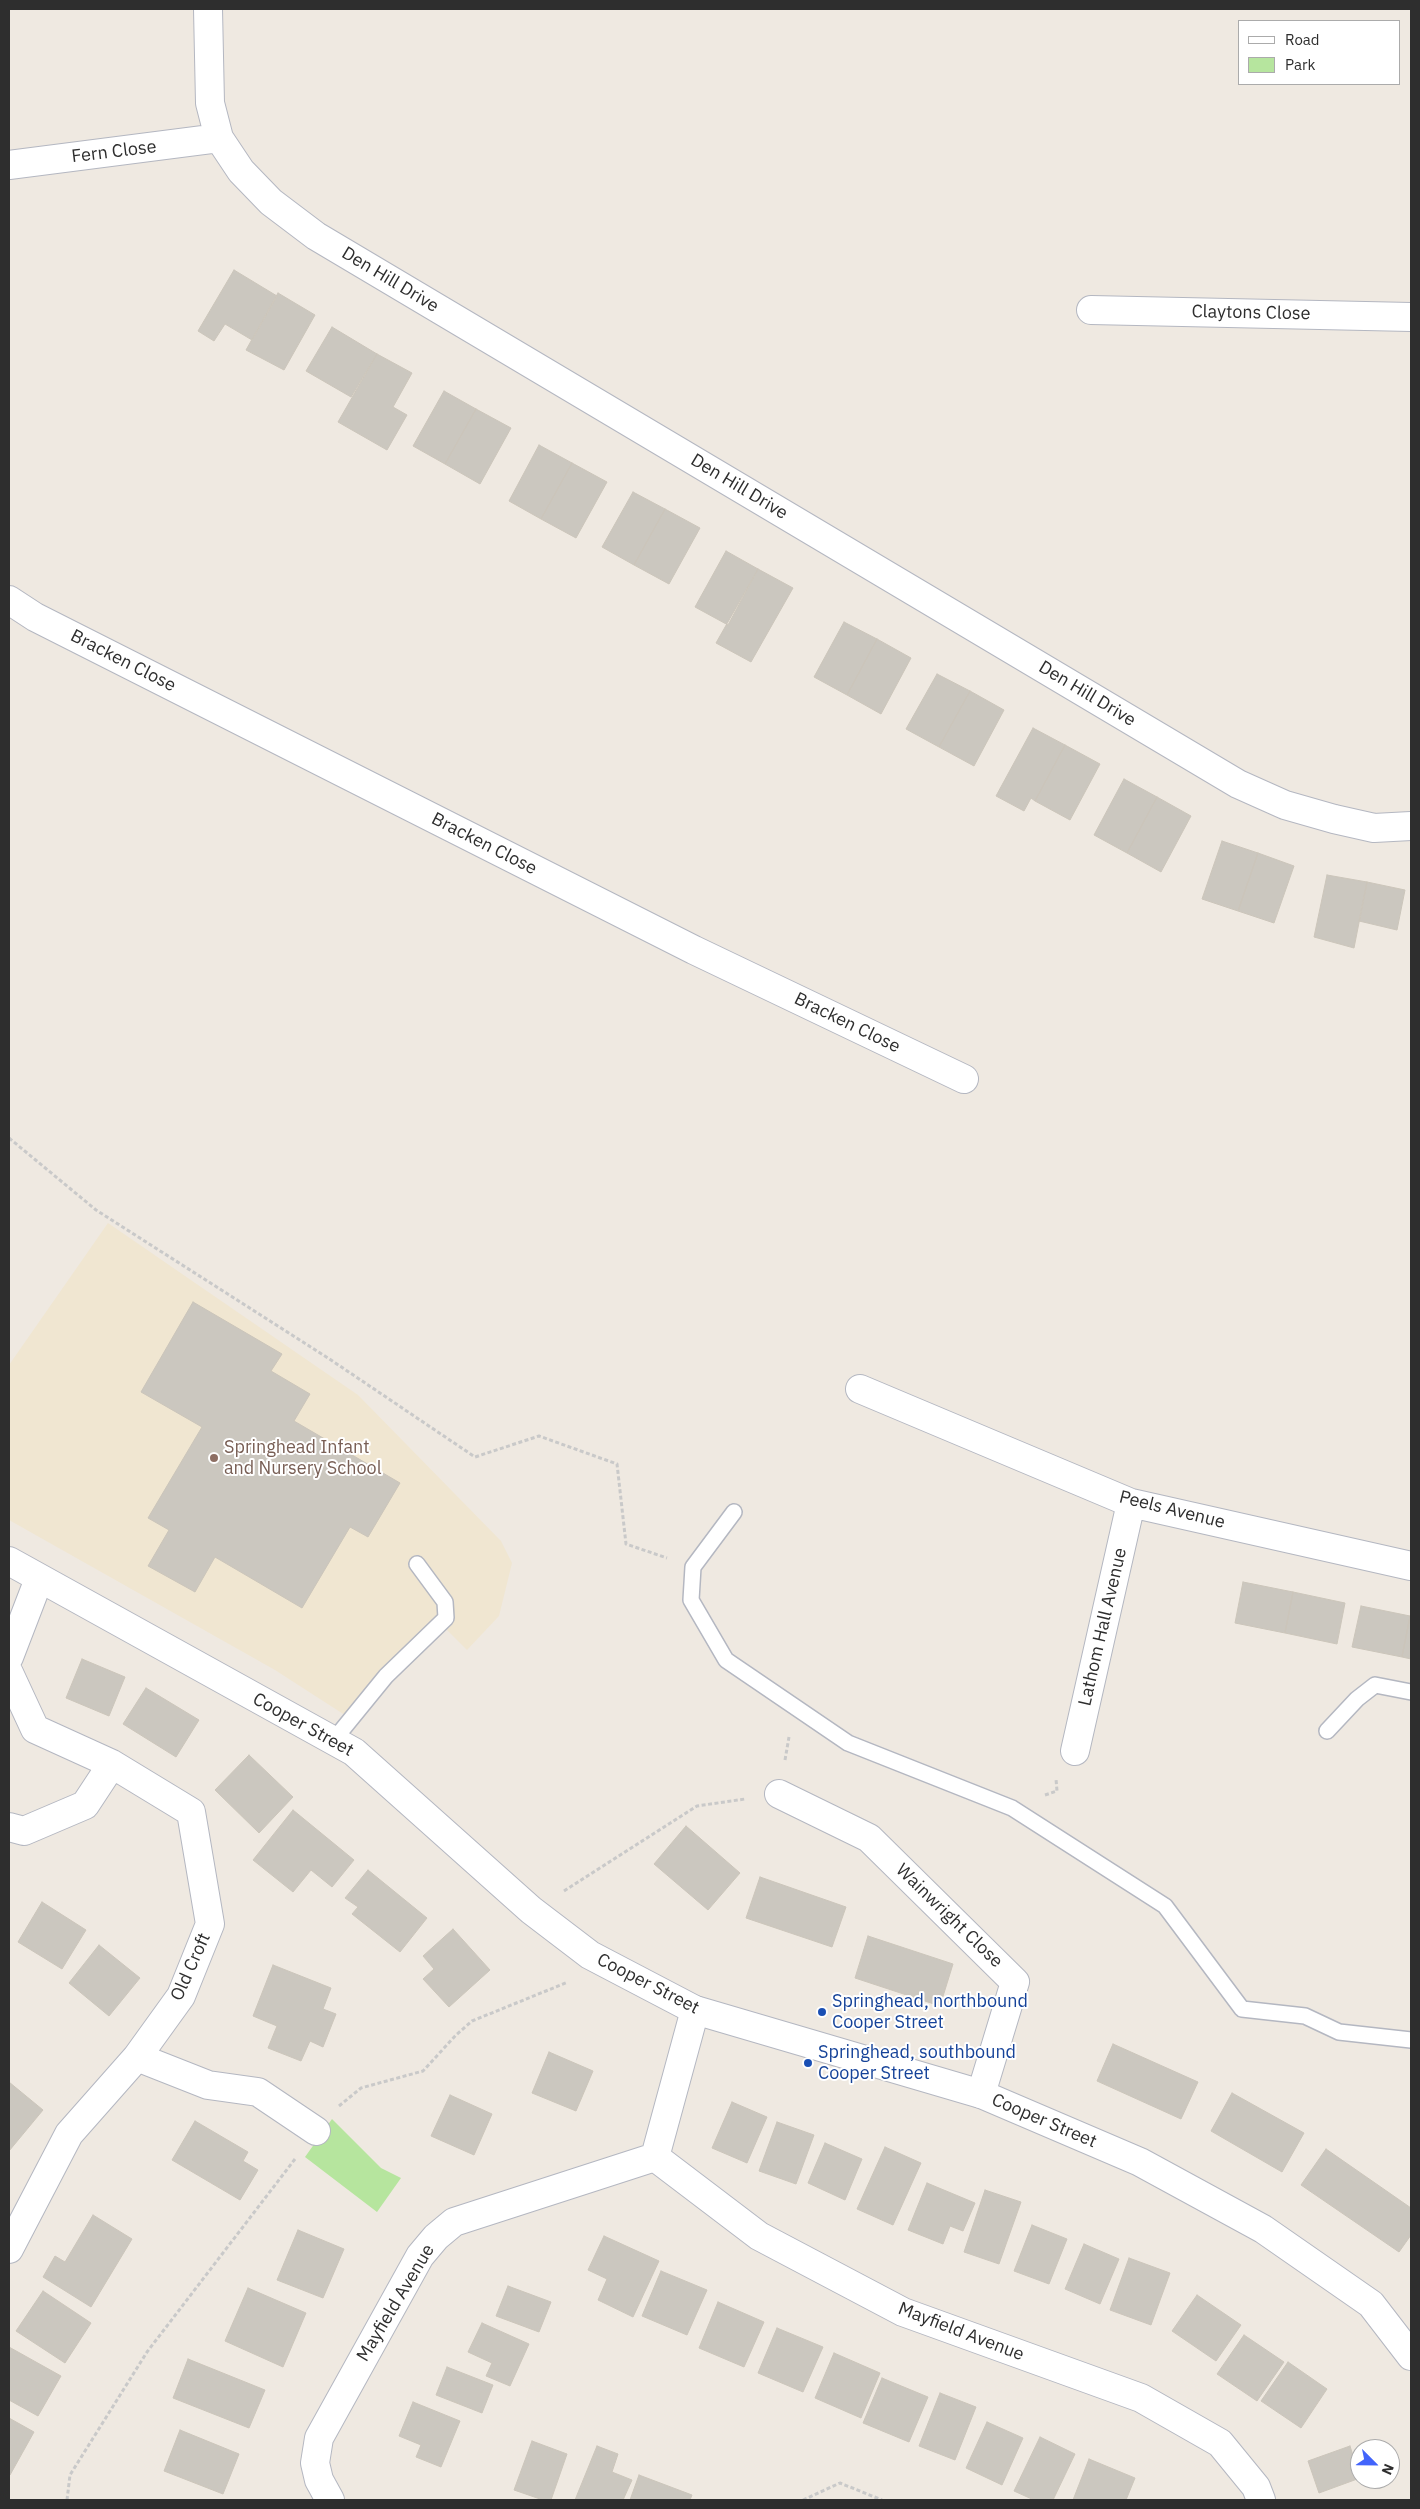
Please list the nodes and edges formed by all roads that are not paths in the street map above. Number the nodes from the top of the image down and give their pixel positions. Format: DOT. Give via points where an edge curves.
graph roads {
  1 [pos="208,9"];
  2 [pos="219,138"];
  3 [pos="9,165"];
  4 [pos="1091,310"];
  5 [pos="1411,317"];
  6 [pos="9,600"];
  7 [pos="1411,826"];
  8 [pos="964,1079"];
  9 [pos="860,1389"];
  10 [pos="1131,1503"];
  11 [pos="734,1512"];
  12 [pos="9,1561"];
  13 [pos="417,1564"];
  14 [pos="1411,1566"];
  15 [pos="39,1578"];
  16 [pos="9,1658"];
  17 [pos="9,1673"];
  18 [pos="1411,1692"];
  19 [pos="1327,1731"];
  20 [pos="333,1741"];
  21 [pos="1075,1752"];
  22 [pos="112,1764"];
  23 [pos="779,1794"];
  24 [pos="9,1826"];
  25 [pos="695,2010"];
  26 [pos="1411,2040"];
  27 [pos="137,2056"];
  28 [pos="981,2094"];
  29 [pos="316,2131"];
  30 [pos="655,2157"];
  31 [pos="9,2249"];
  32 [pos="1411,2356"];
  33 [pos="330,2500"];
  34 [pos="1261,2500"];
  1 -- 2 [label="street, Den Hill Drive" via="210,103"];
  2 -- 3 [label="street, Fern Close"];
  2 -- 7 [label="street, Den Hill Drive" via="247,178 271,202 316,236 1238,784 1284,805 1334,819 1374,828"];
  4 -- 5 [label="street, Claytons Close"];
  6 -- 8 [label="street, Bracken Close" via="35,617 694,950"];
  9 -- 10 [label="street, Peels Avenue"];
  10 -- 14 [label="street, Peels Avenue"];
  10 -- 21 [label="street, Lathom Hall Avenue"];
  11 -- 26 [label="lane" via="694,1567 691,1600 726,1660 848,1743 1012,1808 1165,1906 1242,2009 1304,2016 1339,2032"];
  12 -- 15 [label="street, Cooper Street"];
  13 -- 20 [label="lane" via="445,1602 446,1618 386,1676"];
  15 -- 16 [label="street"];
  15 -- 20 [label="street, Cooper Street"];
  17 -- 22 [label="street, Old Croft" via="35,1728"];
  18 -- 19 [label="lane" via="1375,1685"];
  20 -- 25 [label="street, Cooper Street" via="354,1752 531,1910 590,1955"];
  22 -- 24 [label="street" via="85,1804 24,1831"];
  22 -- 27 [label="street, Old Croft" via="191,1812 210,1924 181,1996"];
  23 -- 28 [label="street, Wainwright Close" via="869,1838 1016,1982"];
  25 -- 28 [label="street, Cooper Street"];
  25 -- 30 [label="street"];
  27 -- 29 [label="street" via="208,2085 258,2092"];
  27 -- 31 [label="street, Old Croft" via="69,2134"];
  28 -- 32 [label="street, Cooper Street" via="1140,2162 1263,2229 1372,2304"];
  30 -- 33 [label="street, Mayfield Avenue" via="454,2222 436,2237 420,2256 319,2438 315,2463 319,2480"];
  30 -- 34 [label="street, Mayfield Avenue" via="759,2236 903,2312 1141,2398 1212,2438 1220,2443 1256,2487"];
}
